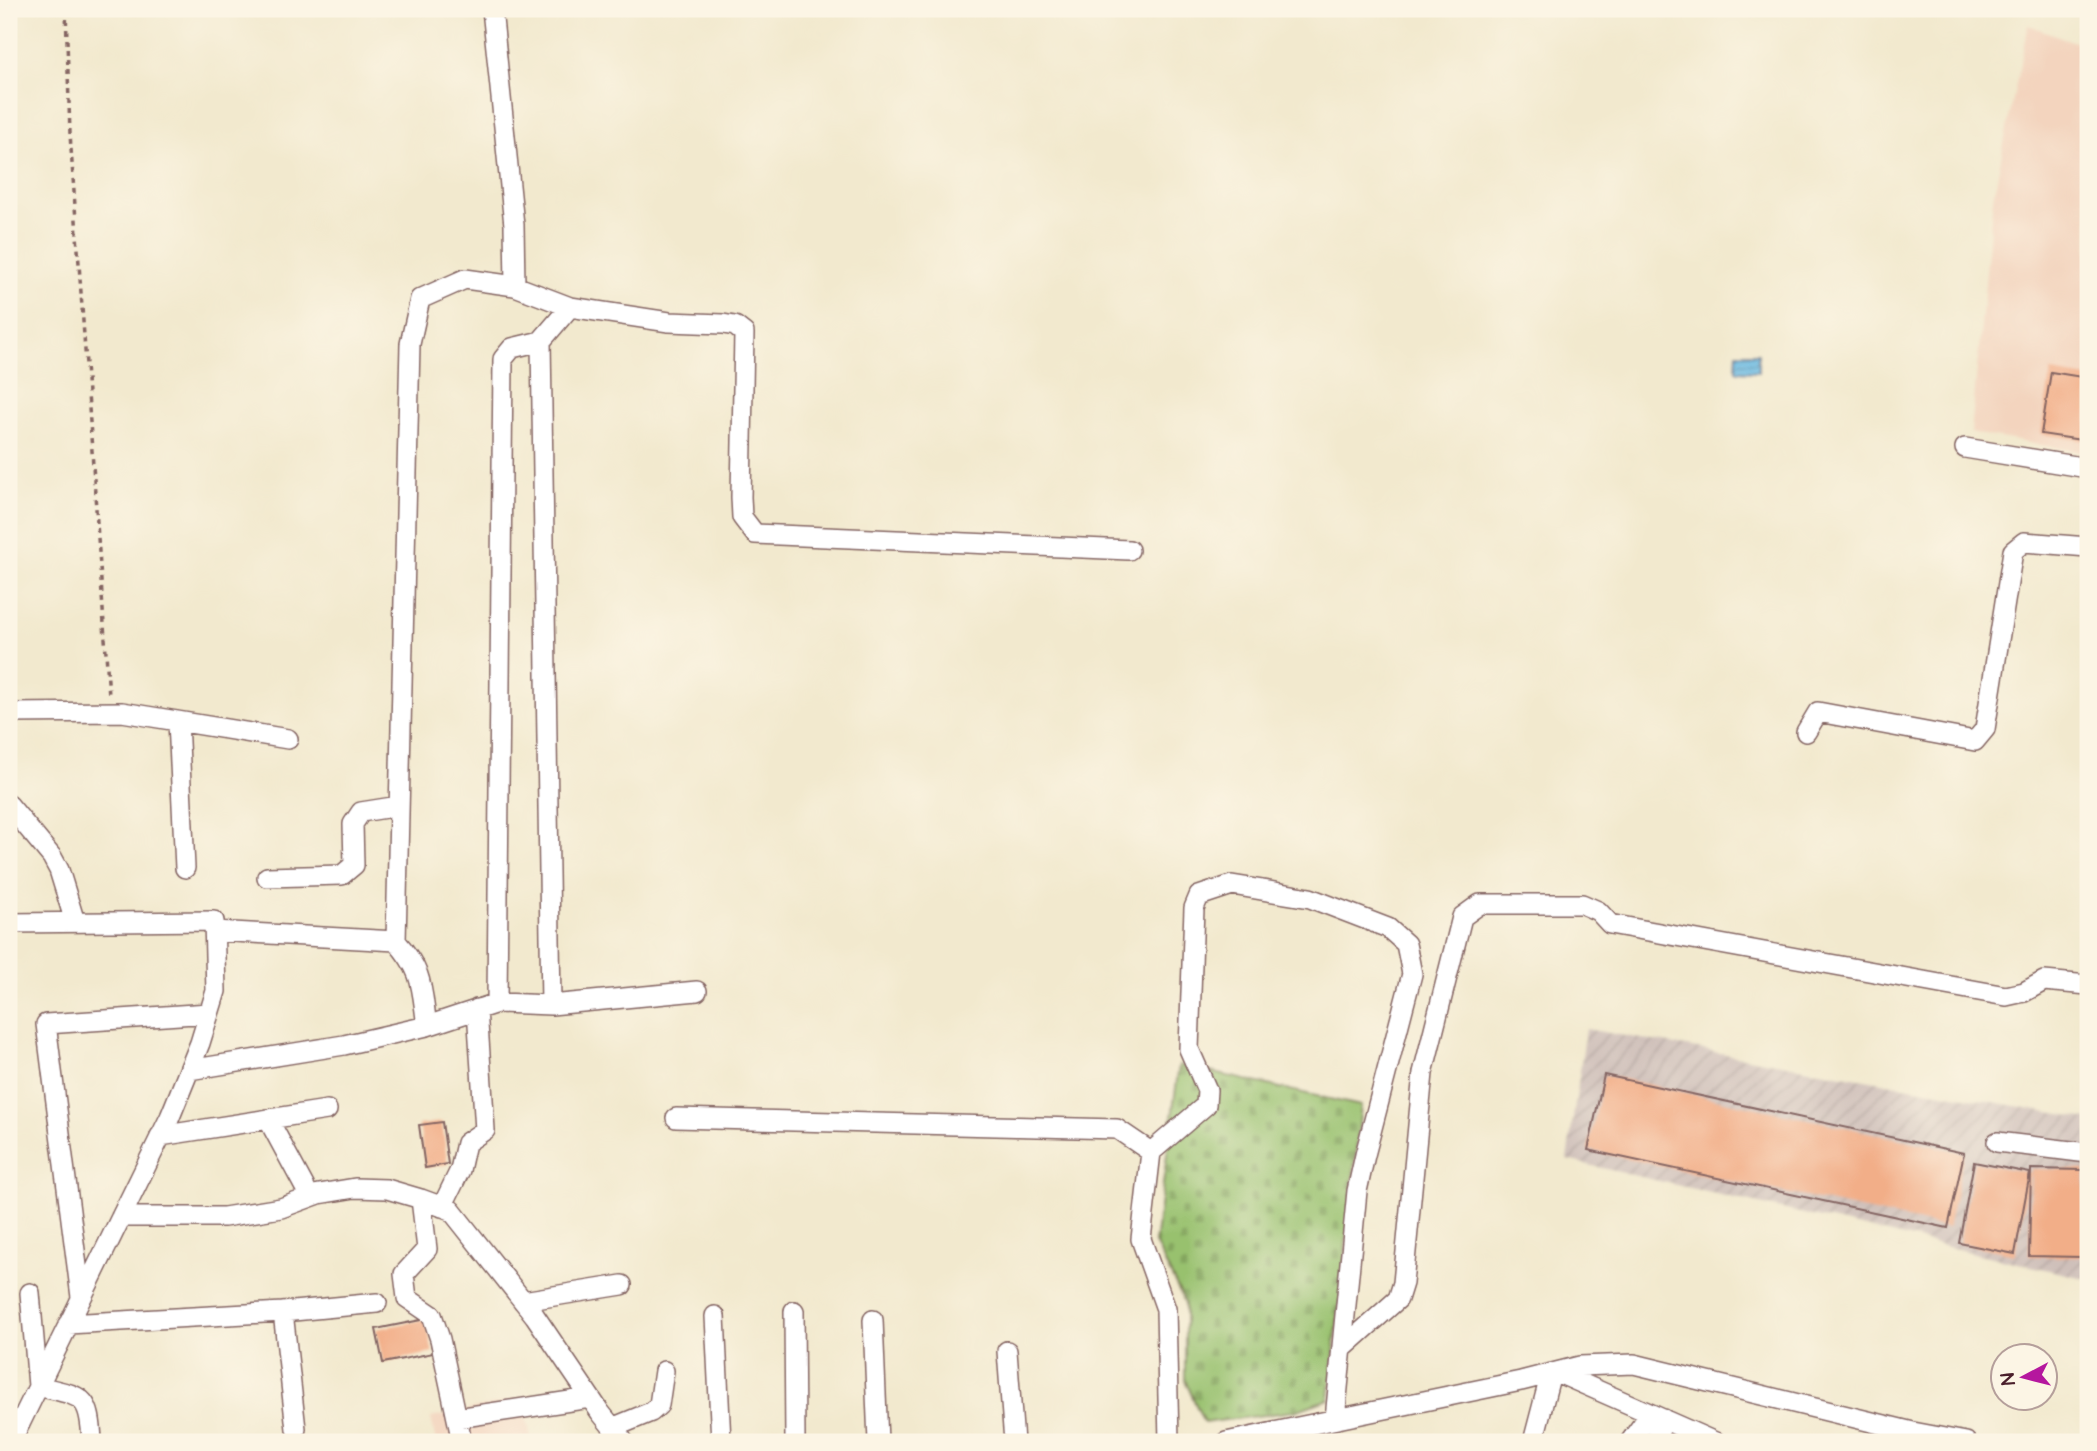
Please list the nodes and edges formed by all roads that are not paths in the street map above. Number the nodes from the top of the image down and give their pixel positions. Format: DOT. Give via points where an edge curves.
graph roads {
  1 [pos="492,9"];
  2 [pos="515,286"];
  3 [pos="570,307"];
  4 [pos="541,341"];
  5 [pos="1965,448"];
  6 [pos="2088,468"];
  7 [pos="2088,547"];
  8 [pos="1129,550"];
  9 [pos="9,713"];
  10 [pos="178,722"];
  11 [pos="1806,732"];
  12 [pos="288,739"];
  13 [pos="9,805"];
  14 [pos="399,806"];
  15 [pos="185,868"];
  16 [pos="267,877"];
  17 [pos="75,922"];
  18 [pos="9,923"];
  19 [pos="215,931"];
  20 [pos="396,941"];
  21 [pos="2088,985"];
  22 [pos="697,991"];
  23 [pos="497,1003"];
  24 [pos="551,1005"];
  25 [pos="477,1009"];
  26 [pos="209,1013"];
  27 [pos="427,1026"];
  28 [pos="189,1070"];
  29 [pos="327,1110"];
  30 [pos="676,1118"];
  31 [pos="268,1119"];
  32 [pos="160,1136"];
  33 [pos="1997,1142"];
  34 [pos="1151,1152"];
  35 [pos="2088,1153"];
  36 [pos="310,1197"];
  37 [pos="421,1199"];
  38 [pos="442,1207"];
  39 [pos="121,1217"];
  40 [pos="622,1285"];
  41 [pos="30,1293"];
  42 [pos="81,1297"];
  43 [pos="523,1301"];
  44 [pos="377,1303"];
  45 [pos="794,1311"];
  46 [pos="283,1312"];
  47 [pos="715,1316"];
  48 [pos="873,1320"];
  49 [pos="68,1325"];
  50 [pos="1342,1349"];
  51 [pos="1007,1351"];
  52 [pos="664,1371"];
  53 [pos="1554,1372"];
  54 [pos="38,1386"];
  55 [pos="590,1398"];
  56 [pos="1657,1417"];
  57 [pos="457,1418"];
  58 [pos="1335,1419"];
  59 [pos="296,1429"];
  60 [pos="618,1435"];
  61 [pos="15,1439"];
  62 [pos="92,1442"];
  63 [pos="461,1442"];
  64 [pos="721,1442"];
  65 [pos="795,1442"];
  66 [pos="878,1442"];
  67 [pos="1014,1442"];
  68 [pos="1169,1442"];
  69 [pos="1226,1442"];
  70 [pos="1533,1442"];
  71 [pos="1630,1442"];
  72 [pos="1655,1442"];
  73 [pos="1715,1442"];
  74 [pos="1966,1442"];
  1 -- 2 [label="street" via="514,225"];
  2 -- 3 [label="street"];
  2 -- 14 [label="street" via="465,279 419,299 411,344"];
  3 -- 4 [label="street"];
  3 -- 8 [label="street" via="669,322 723,324 744,333 742,517 755,534"];
  4 -- 23 [label="street" via="512,348 503,359"];
  4 -- 24 [label="street"];
  5 -- 6 [label="street"];
  7 -- 11 [label="street" via="2024,542 2013,551 1985,729 1975,741 1818,712"];
  9 -- 10 [label="street" via="110,712"];
  10 -- 12 [label="street"];
  10 -- 15 [label="street"];
  13 -- 17 [label="street" via="52,857"];
  14 -- 16 [label="street" via="361,812 353,824 354,865 342,875"];
  14 -- 20 [label="street"];
  17 -- 18 [label="street"];
  17 -- 19 [label="street" via="214,921"];
  19 -- 20 [label="street"];
  19 -- 26 [label="street" via="216,991"];
  20 -- 27 [label="street" via="419,975"];
  21 -- 50 [label="street" via="2044,981 2006,996 1610,923 1582,904 1480,904 1462,917 1423,1073 1403,1283 1398,1299"];
  22 -- 24 [label="street"];
  23 -- 24 [label="street"];
  23 -- 25 [label="street"];
  25 -- 27 [label="street"];
  25 -- 38 [label="street" via="485,1130 466,1143 460,1170"];
  26 -- 28 [label="street"];
  26 -- 42 [label="street" via="46,1024"];
  27 -- 28 [label="street" via="344,1045"];
  28 -- 32 [label="street"];
  29 -- 31 [label="street"];
  30 -- 34 [label="street" via="1117,1129"];
  31 -- 32 [label="street"];
  31 -- 36 [label="street"];
  32 -- 39 [label="street"];
  33 -- 35 [label="street"];
  34 -- 50 [label="street" via="1206,1105 1207,1090 1189,1049 1194,908 1199,896 1232,885 1310,898 1388,928 1406,944 1412,974 1357,1191"];
  34 -- 68 [label="street" via="1141,1239 1166,1309"];
  36 -- 37 [label="street" via="355,1188 387,1189"];
  36 -- 39 [label="street" via="281,1208 224,1217"];
  37 -- 38 [label="street"];
  37 -- 57 [label="street" via="427,1249 404,1274 407,1298 432,1315"];
  38 -- 43 [label="street" via="451,1210"];
  39 -- 42 [label="street"];
  40 -- 43 [label="street"];
  41 -- 54 [label="street"];
  42 -- 49 [label="street"];
  43 -- 55 [label="street"];
  44 -- 46 [label="street"];
  45 -- 65 [label="street"];
  46 -- 49 [label="street"];
  46 -- 59 [label="street"];
  47 -- 64 [label="street"];
  48 -- 66 [label="street"];
  49 -- 54 [label="street"];
  50 -- 58 [label="street"];
  51 -- 67 [label="street"];
  52 -- 60 [label="street" via="659,1405"];
  53 -- 56 [label="street"];
  53 -- 58 [label="street"];
  53 -- 70 [label="street"];
  53 -- 74 [label="street" via="1634,1364"];
  54 -- 61 [label="street"];
  54 -- 62 [label="street" via="77,1395 86,1403"];
  55 -- 57 [label="street"];
  55 -- 60 [label="street"];
  56 -- 71 [label="street"];
  56 -- 72 [label="street"];
  56 -- 73 [label="street"];
  57 -- 63 [label="street"];
  58 -- 69 [label="street"];
}
